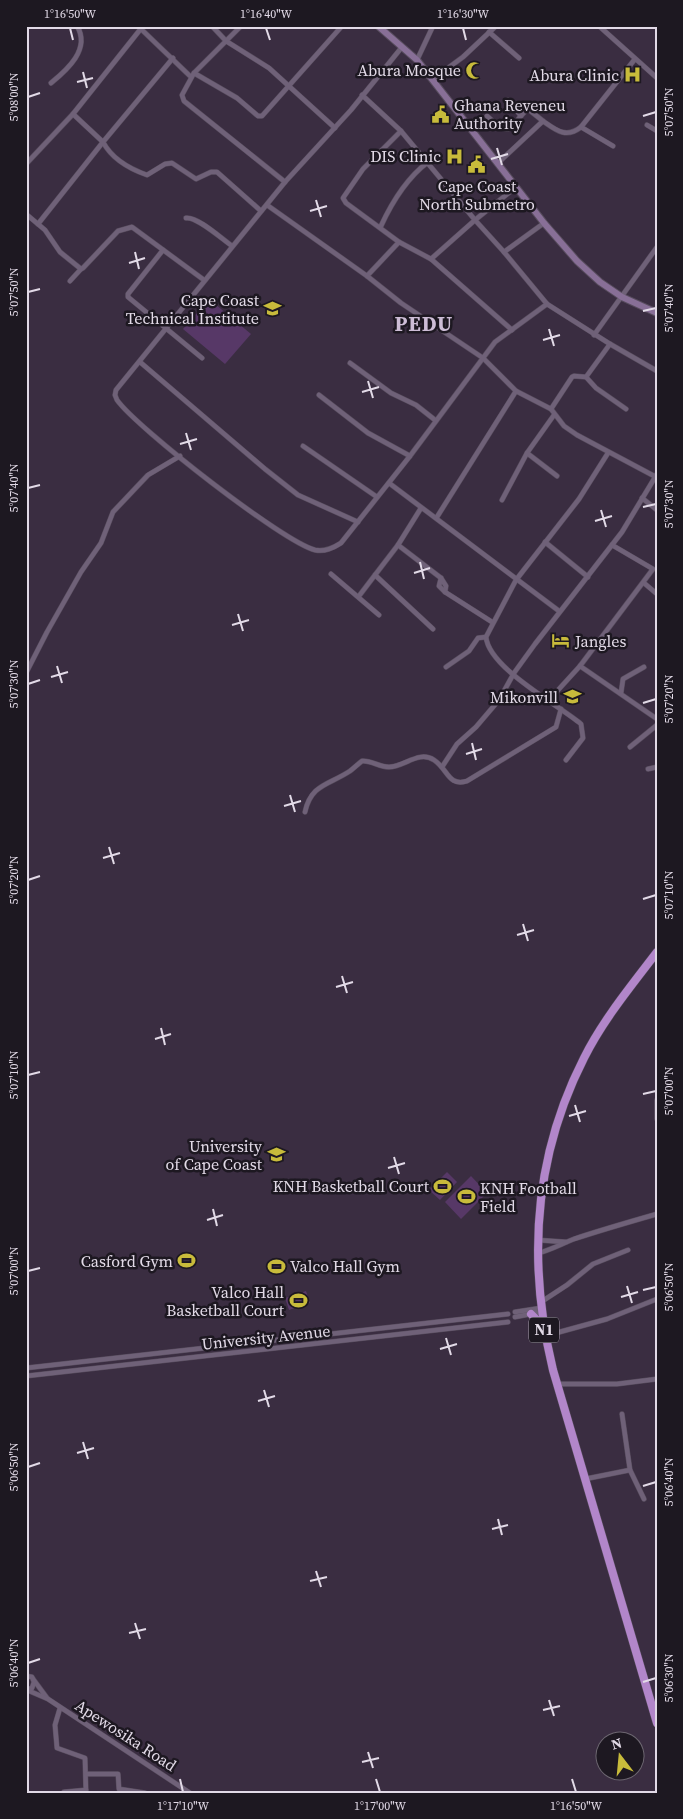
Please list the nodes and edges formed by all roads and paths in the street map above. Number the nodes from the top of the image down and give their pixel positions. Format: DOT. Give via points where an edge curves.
graph roads {
  1 [pos="77,26"];
  2 [pos="212,26"];
  3 [pos="241,26"];
  4 [pos="342,26"];
  5 [pos="378,26"];
  6 [pos="433,26"];
  7 [pos="496,26"];
  8 [pos="599,26"];
  9 [pos="142,27"];
  10 [pos="489,32"];
  11 [pos="226,41"];
  12 [pos="402,47"];
  13 [pos="173,58"];
  14 [pos="519,58"];
  15 [pos="635,59"];
  16 [pos="417,60"];
  17 [pos="192,74"];
  18 [pos="657,78"];
  19 [pos="433,79"];
  20 [pos="51,82"];
  21 [pos="288,85"];
  22 [pos="362,95"];
  23 [pos="508,100"];
  24 [pos="73,114"];
  25 [pos="487,116"];
  26 [pos="521,116"];
  27 [pos="543,121"];
  28 [pos="647,125"];
  29 [pos="581,127"];
  30 [pos="335,128"];
  31 [pos="401,130"];
  32 [pos="657,131"];
  33 [pos="103,142"];
  34 [pos="613,146"];
  35 [pos="428,162"];
  36 [pos="498,162"];
  37 [pos="26,164"];
  38 [pos="285,182"];
  39 [pos="516,187"];
  40 [pos="267,205"];
  41 [pos="262,211"];
  42 [pos="26,214"];
  43 [pos="186,218"];
  44 [pos="475,220"];
  45 [pos="544,223"];
  46 [pos="38,224"];
  47 [pos="381,226"];
  48 [pos="399,242"];
  49 [pos="232,246"];
  50 [pos="657,247"];
  51 [pos="163,250"];
  52 [pos="504,252"];
  53 [pos="431,259"];
  54 [pos="81,268"];
  55 [pos="368,276"];
  56 [pos="70,280"];
  57 [pos="204,280"];
  58 [pos="622,297"];
  59 [pos="547,304"];
  60 [pos="657,313"];
  61 [pos="167,328"];
  62 [pos="512,330"];
  63 [pos="594,335"];
  64 [pos="610,344"];
  65 [pos="202,358"];
  66 [pos="483,358"];
  67 [pos="140,362"];
  68 [pos="350,363"];
  69 [pos="657,371"];
  70 [pos="586,377"];
  71 [pos="516,391"];
  72 [pos="319,395"];
  73 [pos="551,409"];
  74 [pos="626,409"];
  75 [pos="554,416"];
  76 [pos="434,420"];
  77 [pos="303,446"];
  78 [pos="527,453"];
  79 [pos="608,453"];
  80 [pos="180,456"];
  81 [pos="410,456"];
  82 [pos="557,476"];
  83 [pos="656,476"];
  84 [pos="389,483"];
  85 [pos="377,497"];
  86 [pos="642,498"];
  87 [pos="502,500"];
  88 [pos="421,508"];
  89 [pos="657,510"];
  90 [pos="437,517"];
  91 [pos="358,522"];
  92 [pos="545,542"];
  93 [pos="398,545"];
  94 [pos="612,545"];
  95 [pos="657,564"];
  96 [pos="653,569"];
  97 [pos="331,574"];
  98 [pos="375,575"];
  99 [pos="588,577"];
  100 [pos="516,580"];
  101 [pos="644,583"];
  102 [pos="657,594"];
  103 [pos="359,596"];
  104 [pos="559,611"];
  105 [pos="379,615"];
  106 [pos="492,622"];
  107 [pos="433,629"];
  108 [pos="486,637"];
  109 [pos="580,666"];
  110 [pos="446,667"];
  111 [pos="644,668"];
  112 [pos="514,673"];
  113 [pos="26,674"];
  114 [pos="621,693"];
  115 [pos="549,700"];
  116 [pos="561,709"];
  117 [pos="657,719"];
  118 [pos="657,725"];
  119 [pos="630,747"];
  120 [pos="566,760"];
  121 [pos="442,767"];
  122 [pos="657,768"];
  123 [pos="648,769"];
  124 [pos="305,812"];
  125 [pos="657,952"];
  126 [pos="657,1100"];
  127 [pos="657,1119"];
  128 [pos="657,1214"];
  129 [pos="537,1240"];
  130 [pos="566,1242"];
  131 [pos="628,1250"];
  132 [pos="536,1253"];
  133 [pos="657,1299"];
  134 [pos="541,1305"];
  135 [pos="531,1312"];
  136 [pos="508,1314"];
  137 [pos="515,1314"];
  138 [pos="508,1322"];
  139 [pos="544,1326"];
  140 [pos="545,1336"];
  141 [pos="26,1368"];
  142 [pos="26,1376"];
  143 [pos="657,1379"];
  144 [pos="557,1384"];
  145 [pos="622,1414"];
  146 [pos="630,1470"];
  147 [pos="585,1480"];
  148 [pos="644,1499"];
  149 [pos="29,1676"];
  150 [pos="27,1690"];
  151 [pos="48,1699"];
  152 [pos="60,1708"];
  153 [pos="657,1723"];
  154 [pos="87,1774"];
  155 [pos="86,1791"];
  156 [pos="64,1792"];
  157 [pos="145,1793"];
  158 [pos="190,1793"];
  1 -- 20 [label="street" via="81,36 74,62"];
  2 -- 11 [label="street"];
  3 -- 11 [label="street"];
  4 -- 21 [label="street"];
  5 -- 12 [label="main road"];
  6 -- 16 [label="street"];
  7 -- 10 [label="street"];
  8 -- 15 [label="street"];
  9 -- 13 [label="street"];
  9 -- 24 [label="street"];
  10 -- 14 [label="street"];
  10 -- 19 [label="street"];
  11 -- 17 [label="street"];
  11 -- 21 [label="street" via="269,68"];
  12 -- 16 [label="main road"];
  12 -- 22 [label="street"];
  13 -- 17 [label="street"];
  13 -- 33 [label="street"];
  15 -- 18 [label="street"];
  15 -- 29 [label="street"];
  16 -- 19 [label="main road"];
  17 -- 21 [label="street" via="237,98 258,116 264,115"];
  17 -- 38 [label="street" via="182,95 184,100"];
  19 -- 36 [label="main road"];
  21 -- 30 [label="street"];
  22 -- 30 [label="street"];
  22 -- 31 [label="street"];
  23 -- 26 [label="street"];
  24 -- 33 [label="street"];
  24 -- 37 [label="street"];
  25 -- 26 [label="street" via="507,129 514,127"];
  26 -- 27 [label="street" via="528,109"];
  27 -- 29 [label="street" via="569,134"];
  27 -- 36 [label="street"];
  28 -- 32 [label="street"];
  29 -- 34 [label="street"];
  30 -- 38 [label="street"];
  31 -- 35 [label="street"];
  31 -- 47 [label="street" via="363,169 343,198"];
  33 -- 41 [label="street" via="118,159 147,175 168,163 196,180 217,172"];
  33 -- 46 [label="street"];
  35 -- 44 [label="street"];
  35 -- 47 [label="street" via="413,174"];
  36 -- 39 [label="main road"];
  38 -- 40 [label="street"];
  39 -- 44 [label="street"];
  39 -- 45 [label="main road"];
  40 -- 41 [label="street"];
  40 -- 55 [label="street"];
  41 -- 49 [label="street"];
  42 -- 46 [label="street"];
  43 -- 49 [label="street" via="200,222"];
  44 -- 52 [label="street"];
  44 -- 53 [label="street"];
  45 -- 52 [label="street"];
  45 -- 58 [label="main road" via="588,272"];
  46 -- 54 [label="street" via="60,252"];
  47 -- 48 [label="street"];
  48 -- 53 [label="street"];
  48 -- 55 [label="street"];
  49 -- 57 [label="street"];
  50 -- 58 [label="street"];
  51 -- 54 [label="street" via="132,227 127,227 118,231"];
  51 -- 57 [label="street"];
  51 -- 61 [label="street" via="128,295"];
  52 -- 59 [label="street"];
  53 -- 62 [label="street"];
  54 -- 56 [label="street"];
  55 -- 66 [label="street" via="401,303"];
  57 -- 61 [label="street"];
  58 -- 60 [label="main road"];
  58 -- 63 [label="street"];
  59 -- 62 [label="street"];
  59 -- 63 [label="street"];
  61 -- 65 [label="street"];
  61 -- 67 [label="street"];
  62 -- 66 [label="street" via="491,346"];
  63 -- 64 [label="street"];
  64 -- 69 [label="street"];
  64 -- 70 [label="street"];
  66 -- 71 [label="street"];
  66 -- 76 [label="street"];
  67 -- 80 [label="street" via="115,395 124,409"];
  67 -- 91 [label="street" via="298,495"];
  68 -- 76 [label="street"];
  70 -- 73 [label="street" via="572,377"];
  70 -- 74 [label="street"];
  71 -- 73 [label="street"];
  71 -- 90 [label="street"];
  72 -- 81 [label="street" via="368,433"];
  73 -- 75 [label="street"];
  75 -- 78 [label="street"];
  75 -- 79 [label="street" via="577,435"];
  76 -- 81 [label="street"];
  77 -- 85 [label="street"];
  78 -- 82 [label="street"];
  78 -- 87 [label="street"];
  79 -- 83 [label="street"];
  79 -- 92 [label="street" via="579,499"];
  80 -- 91 [label="street" via="278,529 315,550 341,544"];
  80 -- 113 [label="street" via="148,475 113,512 101,543 81,572"];
  81 -- 84 [label="street"];
  83 -- 86 [label="street"];
  84 -- 85 [label="street"];
  84 -- 88 [label="street"];
  85 -- 91 [label="street"];
  86 -- 89 [label="street"];
  86 -- 94 [label="street"];
  88 -- 90 [label="street"];
  88 -- 93 [label="street"];
  90 -- 100 [label="street"];
  92 -- 99 [label="street"];
  92 -- 100 [label="street"];
  93 -- 98 [label="street"];
  93 -- 106 [label="street" via="442,578 445,592"];
  94 -- 96 [label="street"];
  94 -- 99 [label="street"];
  95 -- 96 [label="street"];
  96 -- 101 [label="street"];
  97 -- 103 [label="street"];
  98 -- 103 [label="street"];
  98 -- 107 [label="street"];
  99 -- 104 [label="street"];
  100 -- 104 [label="street"];
  100 -- 106 [label="street"];
  101 -- 102 [label="street"];
  101 -- 109 [label="street"];
  103 -- 105 [label="street"];
  104 -- 112 [label="street"];
  106 -- 108 [label="street"];
  108 -- 110 [label="street" via="478,638 469,651"];
  108 -- 112 [label="street" via="491,652"];
  109 -- 114 [label="street"];
  109 -- 115 [label="street"];
  111 -- 114 [label="street" via="623,679"];
  112 -- 115 [label="street"];
  112 -- 121 [label="street" via="500,700 457,744"];
  114 -- 117 [label="street"];
  115 -- 116 [label="street"];
  116 -- 120 [label="street" via="581,724 583,731 583,738"];
  116 -- 121 [label="street" via="556,727 467,781 453,782"];
  118 -- 119 [label="street"];
  121 -- 124 [label="street" via="428,757 389,767 362,761 351,771 316,790 310,796"];
  122 -- 123 [label="street"];
  125 -- 129 [label="highway, N1" via="610,1015 576,1074 560,1114 548,1160"];
  126 -- 127 [label="street"];
  128 -- 130 [label="street"];
  129 -- 130 [label="street"];
  129 -- 132 [label="highway, N1"];
  130 -- 132 [label="street" via="555,1249"];
  131 -- 134 [label="street" via="593,1264"];
  132 -- 134 [label="highway, N1"];
  133 -- 140 [label="street" via="607,1319"];
  134 -- 135 [label="highway"];
  134 -- 135 [label="street"];
  134 -- 139 [label="highway, N1"];
  135 -- 137 [label="street"];
  135 -- 139 [label="highway"];
  136 -- 141 [label="street, University Avenue"];
  138 -- 142 [label="street, University Avenue"];
  139 -- 140 [label="highway, N1"];
  140 -- 144 [label="highway, N1"];
  143 -- 144 [label="street" via="617,1384"];
  144 -- 147 [label="highway, N1"];
  145 -- 146 [label="street"];
  146 -- 147 [label="street"];
  146 -- 148 [label="street"];
  147 -- 153 [label="highway, N1"];
  149 -- 150 [label="street" via="33,1686"];
  149 -- 151 [label="street, Apewosika Road"];
  150 -- 151 [label="street, Apewosika Road"];
  151 -- 152 [label="street, Apewosika Road"];
  152 -- 154 [label="street" via="55,1727 57,1748 85,1758"];
  152 -- 158 [label="street, Apewosika Road"];
  154 -- 155 [label="street"];
  154 -- 157 [label="street" via="118,1774 119,1789"];
  155 -- 156 [label="street"];
}
